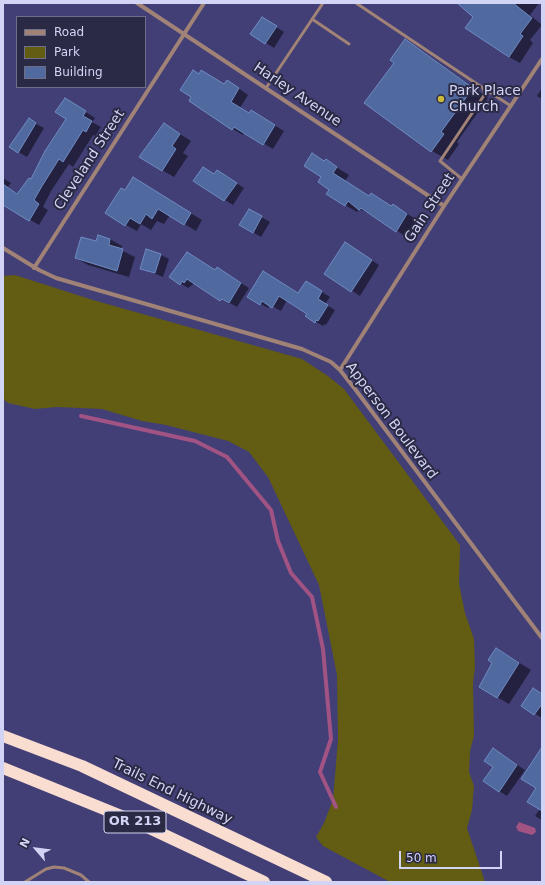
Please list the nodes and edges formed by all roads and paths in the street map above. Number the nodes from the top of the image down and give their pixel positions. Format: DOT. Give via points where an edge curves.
graph roads {
  1 [pos="137,3"];
  2 [pos="204,3"];
  3 [pos="323,3"];
  4 [pos="356,3"];
  5 [pos="312,19"];
  6 [pos="184,34"];
  7 [pos="349,44"];
  8 [pos="542,59"];
  9 [pos="266,88"];
  10 [pos="483,88"];
  11 [pos="511,106"];
  12 [pos="462,179"];
  13 [pos="444,206"];
  14 [pos="3,248"];
  15 [pos="34,268"];
  16 [pos="340,370"];
  17 [pos="542,638"];
  18 [pos="3,736"];
  19 [pos="3,768"];
  20 [pos="25,882"];
  21 [pos="89,882"];
  22 [pos="264,882"];
  23 [pos="326,882"];
  1 -- 6 [label="street, Harley Avenue"];
  2 -- 6 [label="street, Cleveland Street"];
  3 -- 5 [label="lane"];
  4 -- 10 [label="lane"];
  5 -- 7 [label="lane"];
  5 -- 9 [label="lane"];
  6 -- 9 [label="street, Harley Avenue"];
  6 -- 15 [label="street, Cleveland Street"];
  8 -- 11 [label="street, Gain Street"];
  9 -- 13 [label="street, Harley Avenue"];
  10 -- 11 [label="lane"];
  10 -- 12 [label="lane" via="484,94 440,160"];
  11 -- 12 [label="street, Gain Street"];
  12 -- 13 [label="street, Gain Street"];
  13 -- 16 [label="street, Gain Street"];
  14 -- 15 [label="street, Apperson Boulevard"];
  15 -- 16 [label="street, Apperson Boulevard" via="56,278 302,349 327,360"];
  16 -- 17 [label="street, Apperson Boulevard"];
  18 -- 23 [label="highway, Trails End Highway / OR 213" via="82,766"];
  19 -- 22 [label="highway, OR 213" via="141,824"];
  20 -- 21 [label="lane" via="54,867 82,875"];
}
